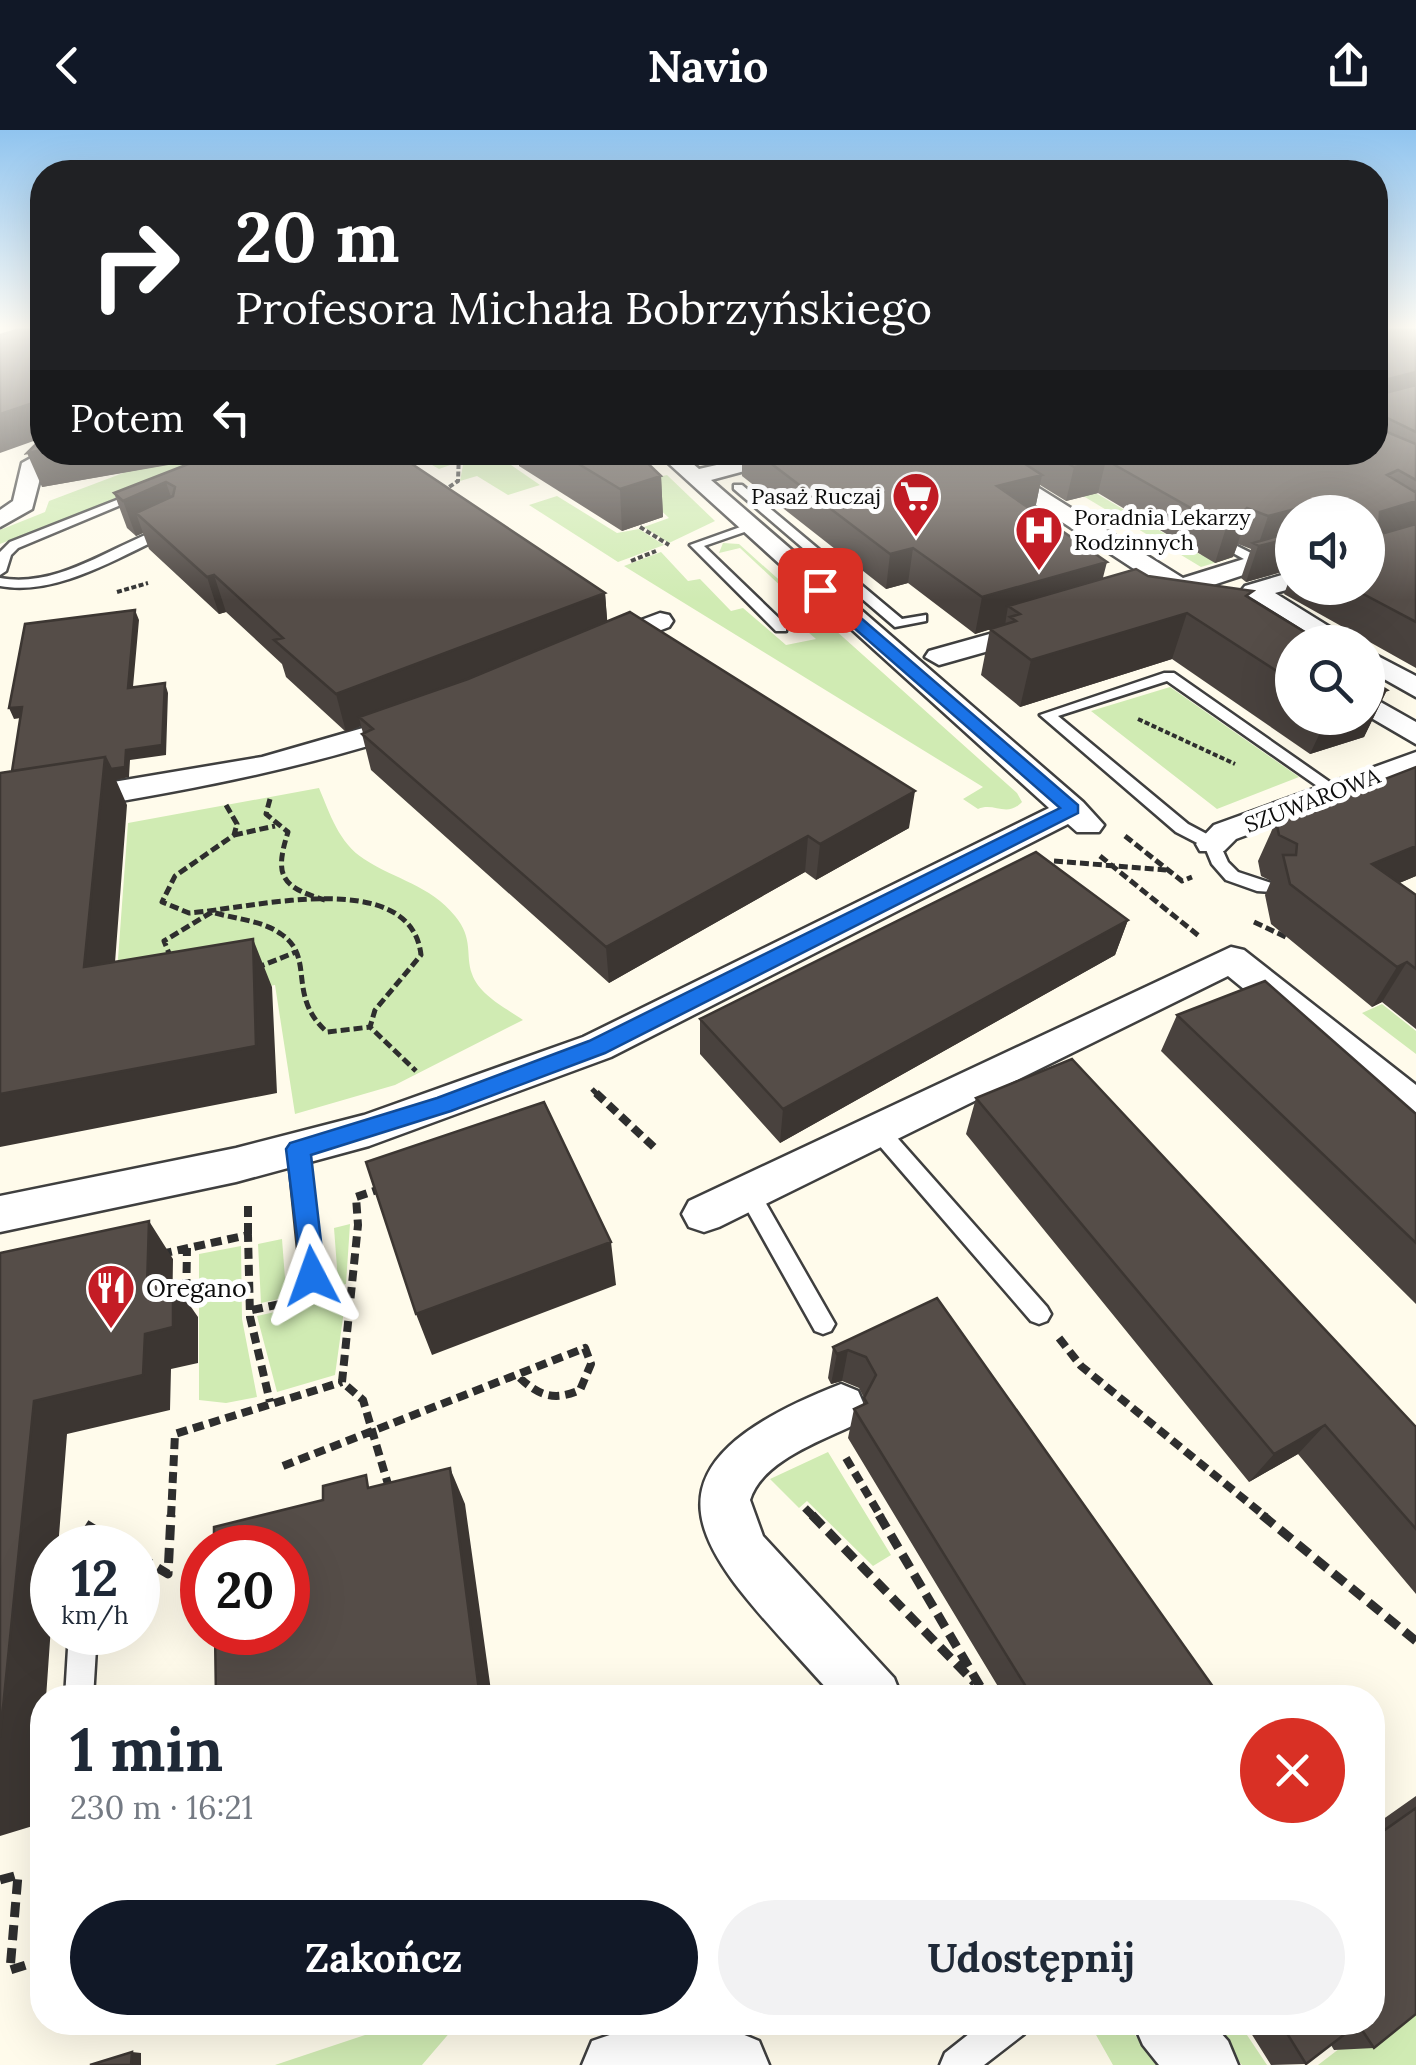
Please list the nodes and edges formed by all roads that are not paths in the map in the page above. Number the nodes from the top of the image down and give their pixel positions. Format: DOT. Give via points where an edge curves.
graph roads {
  1 [pos="33,465"];
  2 [pos="681,465"];
  3 [pos="748,465"];
  4 [pos="989,465"];
  5 [pos="694,477"];
  6 [pos="738,487"];
  7 [pos="150,491"];
  8 [pos="1,506"];
  9 [pos="179,525"];
  10 [pos="794,533"];
  11 [pos="757,534"];
  12 [pos="1275,553"];
  13 [pos="0,571"];
  14 [pos="0,582"];
  15 [pos="852,582"];
  16 [pos="1275,585"];
  17 [pos="1180,588"];
  18 [pos="820,590"];
  19 [pos="1144,598"];
  20 [pos="1275,603"];
  21 [pos="1278,605"];
  22 [pos="921,618"];
  23 [pos="1069,620"];
  24 [pos="660,622"];
  25 [pos="1311,625"];
  26 [pos="781,628"];
  27 [pos="1275,647"];
  28 [pos="580,654"];
  29 [pos="940,658"];
  30 [pos="1385,669"];
  31 [pos="1416,688"];
  32 [pos="1416,698"];
  33 [pos="1385,705"];
  34 [pos="452,708"];
  35 [pos="1385,716"];
  36 [pos="1416,735"];
  37 [pos="1416,761"];
  38 [pos="1336,792"];
  39 [pos="0,811"];
  40 [pos="1212,844"];
  41 [pos="1268,888"];
  42 [pos="1416,1106"];
  43 [pos="878,1130"];
  44 [pos="298,1149"];
  45 [pos="748,1192"];
  46 [pos="0,1214"];
  47 [pos="704,1214"];
  48 [pos="312,1276"];
  49 [pos="1039,1314"];
  50 [pos="823,1324"];
  51 [pos="841,1406"];
  52 [pos="82,1655"];
  53 [pos="81,1685"];
  54 [pos="862,1685"];
  55 [pos="995,2035"];
  56 [pos="1177,2035"];
  57 [pos="616,2065"];
  58 [pos="734,2065"];
  59 [pos="957,2065"];
  60 [pos="1204,2065"];
  1 -- 8 [label="street" via="24,504"];
  2 -- 5 [label="street"];
  3 -- 5 [label="street"];
  4 -- 17 [label="street"];
  5 -- 11 [label="street"];
  6 -- 10 [label="lane"];
  7 -- 13 [label="lane" via="14,545"];
  9 -- 14 [label="lane" via="44,581"];
  10 -- 11 [label="lane"];
  10 -- 15 [label="lane"];
  11 -- 18 [label="street"];
  11 -- 26 [label="lane" via="696,545"];
  12 -- 17 [label="street" via="1247,556"];
  15 -- 18 [label="lane"];
  15 -- 22 [label="lane" via="900,624"];
  16 -- 20 [label="street" via="1254,591"];
  17 -- 19 [label="street"];
  17 -- 27 [label="street"];
  18 -- 44 [label="street" via="1085,829 597,1047 443,1105"];
  21 -- 25 [label="street"];
  23 -- 29 [label="street"];
  24 -- 28 [label="street"];
  30 -- 31 [label="street"];
  32 -- 33 [label="street"];
  34 -- 39 [label="street" via="258,770"];
  35 -- 36 [label="street"];
  37 -- 38 [label="street, SZUWAROWA"];
  38 -- 40 [label="street, SZUWAROWA" via="1225,832"];
  38 -- 40 [label="lane" via="1169,676 1048,715 1182,828"];
  40 -- 41 [label="lane" via="1218,867 1238,882"];
  42 -- 43 [label="street" via="1231,959"];
  43 -- 45 [label="street"];
  43 -- 49 [label="lane"];
  44 -- 46 [label="street"];
  44 -- 48 [label="lane"];
  45 -- 47 [label="street"];
  45 -- 50 [label="lane"];
  51 -- 54 [label="street" via="756,1449 734,1475 723,1503 744,1555"];
  52 -- 53 [label="lane"];
  55 -- 59 [label="lane"];
  56 -- 60 [label="street"];
  57 -- 58 [label="street" via="696,2051"];
}
